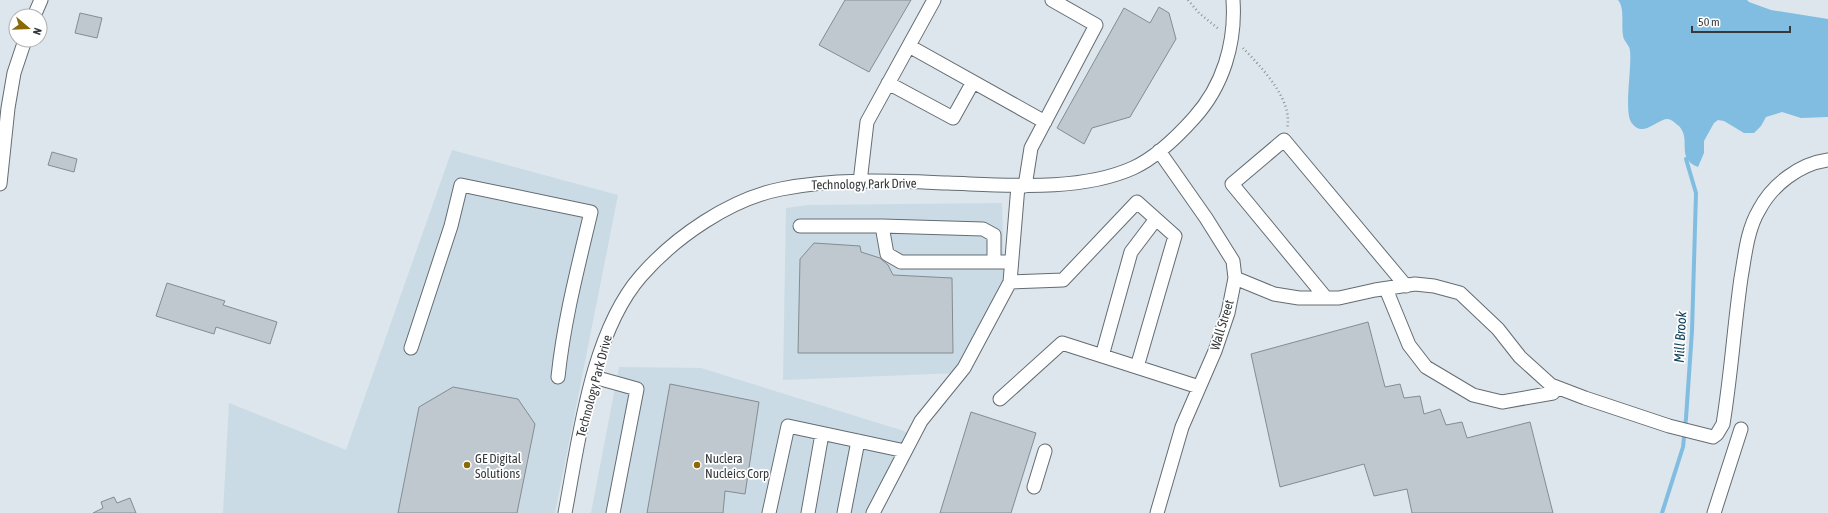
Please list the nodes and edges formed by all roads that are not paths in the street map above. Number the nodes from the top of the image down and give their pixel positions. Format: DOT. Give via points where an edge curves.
graph roads {
  1 [pos="934,0"];
  2 [pos="1052,0"];
  3 [pos="1233,0"];
  4 [pos="909,46"];
  5 [pos="22,48"];
  6 [pos="973,82"];
  7 [pos="888,83"];
  8 [pos="1045,122"];
  9 [pos="1159,151"];
  10 [pos="1828,160"];
  11 [pos="860,182"];
  12 [pos="0,184"];
  13 [pos="1021,186"];
  14 [pos="1156,219"];
  15 [pos="800,226"];
  16 [pos="882,226"];
  17 [pos="994,262"];
  18 [pos="1011,262"];
  19 [pos="1235,278"];
  20 [pos="1010,282"];
  21 [pos="1406,286"];
  22 [pos="1386,289"];
  23 [pos="1326,298"];
  24 [pos="411,348"];
  25 [pos="1102,356"];
  26 [pos="1137,367"];
  27 [pos="558,377"];
  28 [pos="594,377"];
  29 [pos="1199,387"];
  30 [pos="1553,393"];
  31 [pos="1000,400"];
  32 [pos="1741,429"];
  33 [pos="822,434"];
  34 [pos="858,441"];
  35 [pos="905,451"];
  36 [pos="1045,451"];
  37 [pos="1034,487"];
  38 [pos="565,513"];
  39 [pos="613,513"];
  40 [pos="769,513"];
  41 [pos="808,513"];
  42 [pos="844,513"];
  43 [pos="873,513"];
  44 [pos="1157,513"];
  45 [pos="1714,513"];
  1 -- 4 [label="street"];
  2 -- 8 [label="street" via="1096,25"];
  3 -- 9 [label="street, Technology Park Drive" via="1231,39 1227,61 1218,83 1205,106 1178,136"];
  4 -- 6 [label="street"];
  4 -- 7 [label="street"];
  5 -- 12 [label="street" via="14,73 8,108"];
  6 -- 7 [label="street" via="953,118"];
  6 -- 8 [label="street"];
  7 -- 11 [label="street" via="867,122"];
  8 -- 13 [label="street" via="1031,148"];
  9 -- 13 [label="street, Technology Park Drive" via="1135,167 1109,177"];
  9 -- 19 [label="street, Wall Street" via="1233,261"];
  10 -- 21 [label="street" via="1802,168 1767,196 1758,212 1746,244 1723,424 1713,436 1669,426 1551,385 1520,357 1498,329 1460,293 1434,286"];
  11 -- 13 [label="street, Technology Park Drive"];
  11 -- 28 [label="street, Technology Park Drive" via="810,184 779,189 744,201 707,220 669,248 640,277 627,295 614,319"];
  13 -- 18 [label="street"];
  14 -- 20 [label="street" via="1137,202 1063,280"];
  14 -- 25 [label="street" via="1131,252"];
  14 -- 26 [label="street" via="1175,236"];
  15 -- 16 [label="street"];
  16 -- 17 [label="street" via="887,254 901,262"];
  16 -- 17 [label="street" via="983,229 994,235"];
  17 -- 18 [label="street"];
  18 -- 20 [label="street"];
  19 -- 23 [label="street" via="1274,294 1299,298"];
  19 -- 29 [label="street, Wall Street" via="1228,313"];
  20 -- 35 [label="street" via="964,368 921,421"];
  21 -- 22 [label="street"];
  21 -- 23 [label="street" via="1284,140 1232,184"];
  22 -- 23 [label="street"];
  22 -- 30 [label="street" via="1409,345 1426,367 1473,396 1502,402"];
  24 -- 27 [label="street" via="451,226 461,185 591,212 570,297"];
  25 -- 26 [label="street"];
  25 -- 31 [label="street" via="1062,343"];
  26 -- 29 [label="street"];
  28 -- 38 [label="street, Technology Park Drive" via="585,409"];
  28 -- 39 [label="street" via="637,389"];
  29 -- 44 [label="street, Wall Street" via="1182,427"];
  32 -- 45 [label="street"];
  33 -- 34 [label="street"];
  33 -- 40 [label="street" via="788,426"];
  33 -- 41 [label="street"];
  34 -- 35 [label="street"];
  34 -- 42 [label="street"];
  35 -- 43 [label="street"];
  36 -- 37 [label="street"];
}
